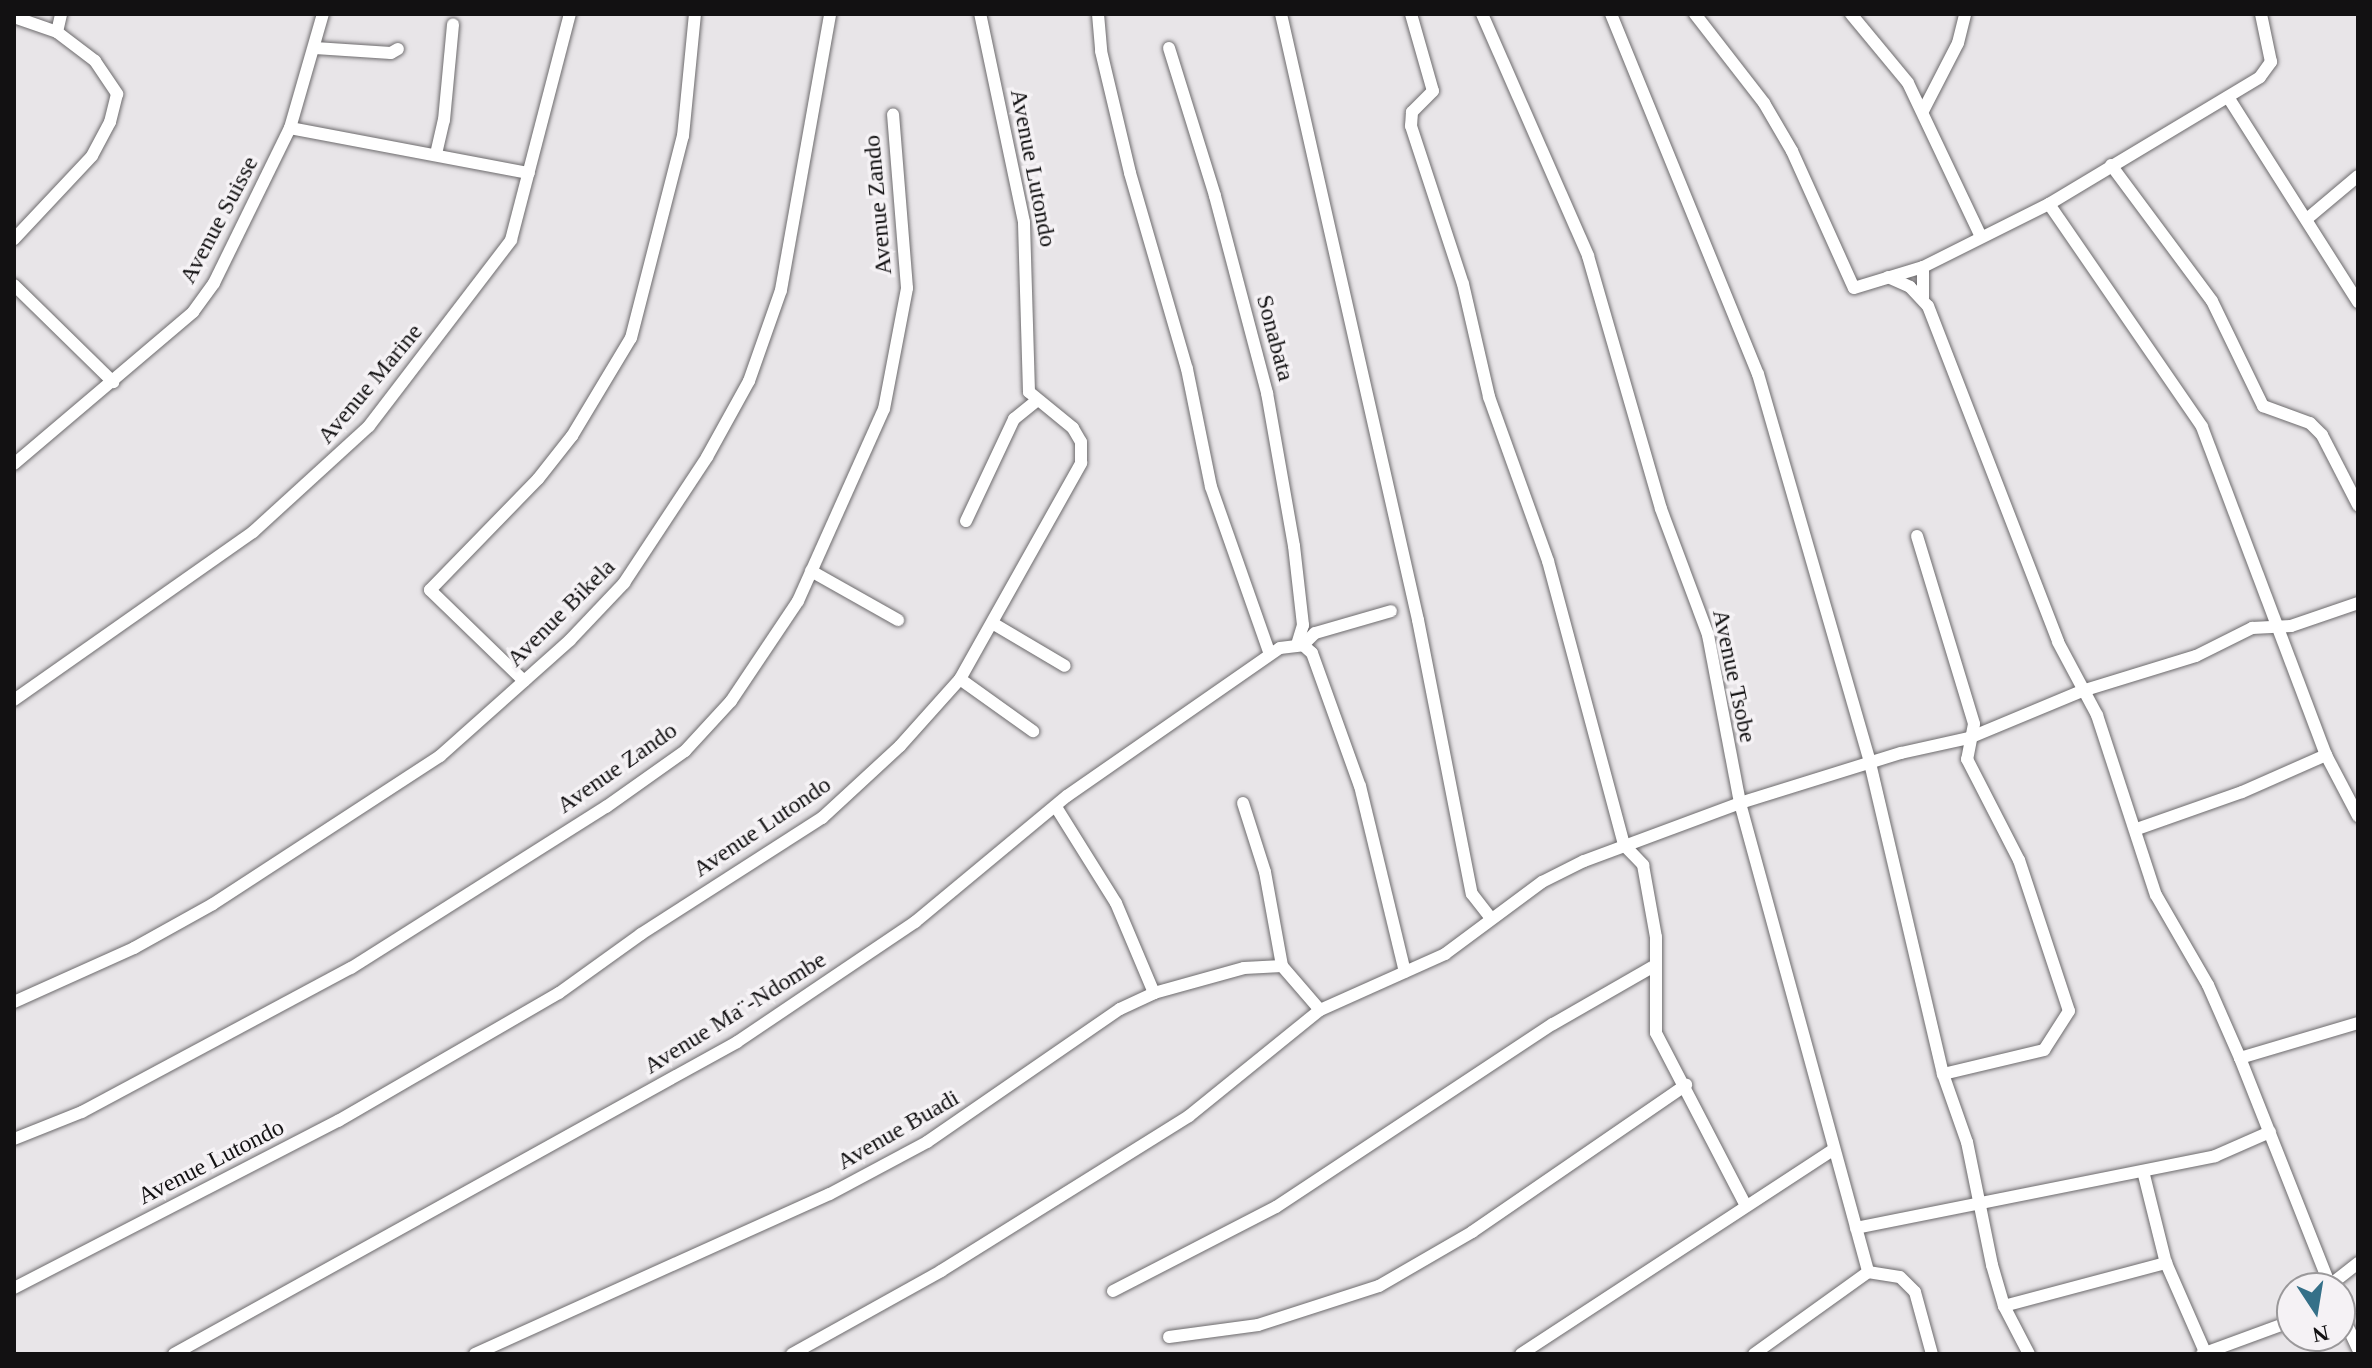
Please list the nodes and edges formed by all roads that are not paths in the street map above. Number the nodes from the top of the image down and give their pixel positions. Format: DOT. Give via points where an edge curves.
graph roads {
  1 [pos="61,14"];
  2 [pos="323,14"];
  3 [pos="570,14"];
  4 [pos="695,14"];
  5 [pos="830,14"];
  6 [pos="980,14"];
  7 [pos="1098,14"];
  8 [pos="1281,14"];
  9 [pos="1411,14"];
  10 [pos="1482,14"];
  11 [pos="1611,14"];
  12 [pos="1695,14"];
  13 [pos="1851,14"];
  14 [pos="1965,14"];
  15 [pos="2261,14"];
  16 [pos="14,17"];
  17 [pos="453,24"];
  18 [pos="57,32"];
  19 [pos="315,48"];
  20 [pos="1169,48"];
  21 [pos="398,49"];
  22 [pos="2228,97"];
  23 [pos="1923,111"];
  24 [pos="893,115"];
  25 [pos="290,128"];
  26 [pos="436,154"];
  27 [pos="2111,165"];
  28 [pos="529,173"];
  29 [pos="2358,176"];
  30 [pos="2049,204"];
  31 [pos="2308,218"];
  32 [pos="1981,237"];
  33 [pos="14,239"];
  34 [pos="1923,267"];
  35 [pos="1888,277"];
  36 [pos="14,285"];
  37 [pos="1923,298"];
  38 [pos="2358,302"];
  39 [pos="113,382"];
  40 [pos="1035,402"];
  41 [pos="14,464"];
  42 [pos="2358,505"];
  43 [pos="966,521"];
  44 [pos="1917,536"];
  45 [pos="811,571"];
  46 [pos="2358,603"];
  47 [pos="1391,611"];
  48 [pos="898,620"];
  49 [pos="994,624"];
  50 [pos="2275,626"];
  51 [pos="1300,645"];
  52 [pos="1274,650"];
  53 [pos="1065,666"];
  54 [pos="960,679"];
  55 [pos="524,681"];
  56 [pos="2082,691"];
  57 [pos="14,700"];
  58 [pos="1033,731"];
  59 [pos="1969,738"];
  60 [pos="2326,755"];
  61 [pos="1870,763"];
  62 [pos="2358,789"];
  63 [pos="2343,791"];
  64 [pos="1243,803"];
  65 [pos="1740,803"];
  66 [pos="1056,807"];
  67 [pos="2358,816"];
  68 [pos="2137,829"];
  69 [pos="1624,845"];
  70 [pos="1490,917"];
  71 [pos="1282,966"];
  72 [pos="1652,967"];
  73 [pos="1405,972"];
  74 [pos="1154,993"];
  75 [pos="14,1002"];
  76 [pos="1320,1010"];
  77 [pos="2358,1023"];
  78 [pos="2240,1058"];
  79 [pos="1943,1074"];
  80 [pos="1686,1085"];
  81 [pos="2270,1132"];
  82 [pos="14,1139"];
  83 [pos="1834,1149"];
  84 [pos="2143,1171"];
  85 [pos="1981,1203"];
  86 [pos="1745,1204"];
  87 [pos="1856,1228"];
  88 [pos="2166,1263"];
  89 [pos="1868,1272"];
  90 [pos="2324,1272"];
  91 [pos="14,1288"];
  92 [pos="1113,1291"];
  93 [pos="2004,1306"];
  94 [pos="2276,1327"];
  95 [pos="1169,1337"];
  96 [pos="1759,1352"];
  97 [pos="2203,1353"];
  98 [pos="174,1354"];
  99 [pos="475,1354"];
  100 [pos="792,1354"];
  101 [pos="1521,1354"];
  102 [pos="1932,1354"];
  103 [pos="2029,1354"];
  1 -- 18 [label="street"];
  2 -- 19 [label="street, Avenue Suisse"];
  3 -- 28 [label="street, Avenue Marine"];
  4 -- 55 [label="street" via="683,136 631,338 572,436 538,479 430,590"];
  5 -- 55 [label="street, Avenue Bikela" via="781,290 749,381 640,563"];
  6 -- 40 [label="street, Avenue Lutondo" via="1024,222 1029,273 1027,382"];
  7 -- 52 [label="street" via="1116,112 1187,369 1211,487"];
  8 -- 70 [label="street" via="1418,620 1472,894"];
  9 -- 69 [label="street" via="1433,91 1429,101 1412,112 1411,126 1463,284 1489,397 1548,561"];
  10 -- 65 [label="street, Avenue Tsobe" via="1569,205 1618,349 1661,509 1708,635"];
  11 -- 61 [label="street" via="1758,374"];
  12 -- 35 [label="street" via="1764,103 1792,151 1851,287"];
  13 -- 23 [label="street" via="1908,83"];
  14 -- 23 [label="street" via="1958,43"];
  15 -- 22 [label="street" via="2271,62 2260,77"];
  16 -- 18 [label="street"];
  17 -- 26 [label="street"];
  18 -- 33 [label="street" via="108,75 117,94 115,108 92,156"];
  19 -- 21 [label="street" via="391,53"];
  19 -- 25 [label="street, Avenue Suisse"];
  20 -- 51 [label="street, Sonabata" via="1267,393 1294,546 1303,625"];
  22 -- 27 [label="street"];
  22 -- 31 [label="street"];
  23 -- 32 [label="street"];
  24 -- 45 [label="street, Avenue Zando" via="907,288 884,409"];
  25 -- 26 [label="street"];
  25 -- 39 [label="street, Avenue Suisse" via="214,283 193,312"];
  26 -- 28 [label="street"];
  27 -- 30 [label="street"];
  27 -- 42 [label="street" via="2212,301 2263,406 2310,423 2322,435"];
  28 -- 57 [label="street, Avenue Marine" via="511,240 359,437 316,480 197,575"];
  29 -- 31 [label="street"];
  30 -- 32 [label="street"];
  30 -- 50 [label="street" via="2202,427"];
  31 -- 38 [label="street"];
  32 -- 34 [label="street"];
  34 -- 35 [label="street"];
  34 -- 37 [label="street"];
  35 -- 37 [label="street"];
  36 -- 39 [label="street"];
  37 -- 56 [label="street"];
  39 -- 41 [label="street, Avenue Suisse"];
  40 -- 43 [label="street" via="1014,419"];
  40 -- 49 [label="street, Avenue Lutondo" via="1073,428 1081,442 1081,463"];
  44 -- 59 [label="street" via="1968,700 1974,724"];
  45 -- 48 [label="street"];
  45 -- 82 [label="street, Avenue Zando" via="782,628 731,701 674,759 351,968 82,1112"];
  46 -- 50 [label="street" via="2311,621"];
  47 -- 51 [label="street" via="1315,633"];
  49 -- 53 [label="street"];
  49 -- 54 [label="street, Avenue Lutondo"];
  50 -- 56 [label="street" via="2252,628 2196,656"];
  50 -- 60 [label="street"];
  51 -- 52 [label="street"];
  51 -- 73 [label="street" via="1312,653 1360,786"];
  52 -- 66 [label="street, Avenue Ma¨-Ndombe"];
  54 -- 58 [label="street"];
  54 -- 91 [label="street, Avenue Lutondo" via="900,746 822,818 559,993 338,1121"];
  55 -- 75 [label="street, Avenue Bikela" via="440,756 213,904 134,948"];
  56 -- 59 [label="street"];
  56 -- 68 [label="street" via="2097,715"];
  59 -- 61 [label="street"];
  59 -- 79 [label="street" via="1967,759 2019,860 2069,1011 2044,1050"];
  60 -- 63 [label="street"];
  60 -- 68 [label="street"];
  61 -- 65 [label="street"];
  61 -- 79 [label="street"];
  62 -- 63 [label="street"];
  63 -- 67 [label="street"];
  64 -- 71 [label="street" via="1265,872"];
  65 -- 69 [label="street"];
  65 -- 83 [label="street, Avenue Tsobe"];
  66 -- 74 [label="street" via="1116,903"];
  66 -- 98 [label="street, Avenue Ma¨-Ndombe" via="915,922 737,1042"];
  68 -- 78 [label="street" via="2156,895 2208,985"];
  69 -- 70 [label="street" via="1542,882"];
  69 -- 72 [label="street" via="1643,865 1656,937"];
  70 -- 73 [label="street" via="1445,954"];
  71 -- 74 [label="street, Avenue Buadi" via="1244,968"];
  71 -- 76 [label="street"];
  72 -- 80 [label="street" via="1656,1033"];
  72 -- 92 [label="street" via="1553,1024 1276,1207"];
  73 -- 76 [label="street"];
  74 -- 99 [label="street, Avenue Buadi" via="1120,1009 927,1142 872,1172"];
  76 -- 100 [label="street" via="1189,1116 941,1271"];
  77 -- 78 [label="street"];
  78 -- 81 [label="street"];
  79 -- 85 [label="street"];
  80 -- 86 [label="street"];
  80 -- 95 [label="street" via="1472,1232 1379,1286 1258,1325"];
  81 -- 84 [label="street" via="2215,1156"];
  81 -- 90 [label="street"];
  83 -- 86 [label="street"];
  83 -- 87 [label="street, Avenue Tsobe"];
  84 -- 85 [label="street"];
  84 -- 88 [label="street"];
  85 -- 87 [label="street"];
  85 -- 93 [label="street"];
  86 -- 101 [label="street"];
  87 -- 89 [label="street, Avenue Tsobe"];
  88 -- 93 [label="street"];
  88 -- 97 [label="street"];
  89 -- 96 [label="street"];
  89 -- 102 [label="street" via="1900,1277 1915,1292"];
  93 -- 103 [label="street"];
  94 -- 97 [label="street"];
}
